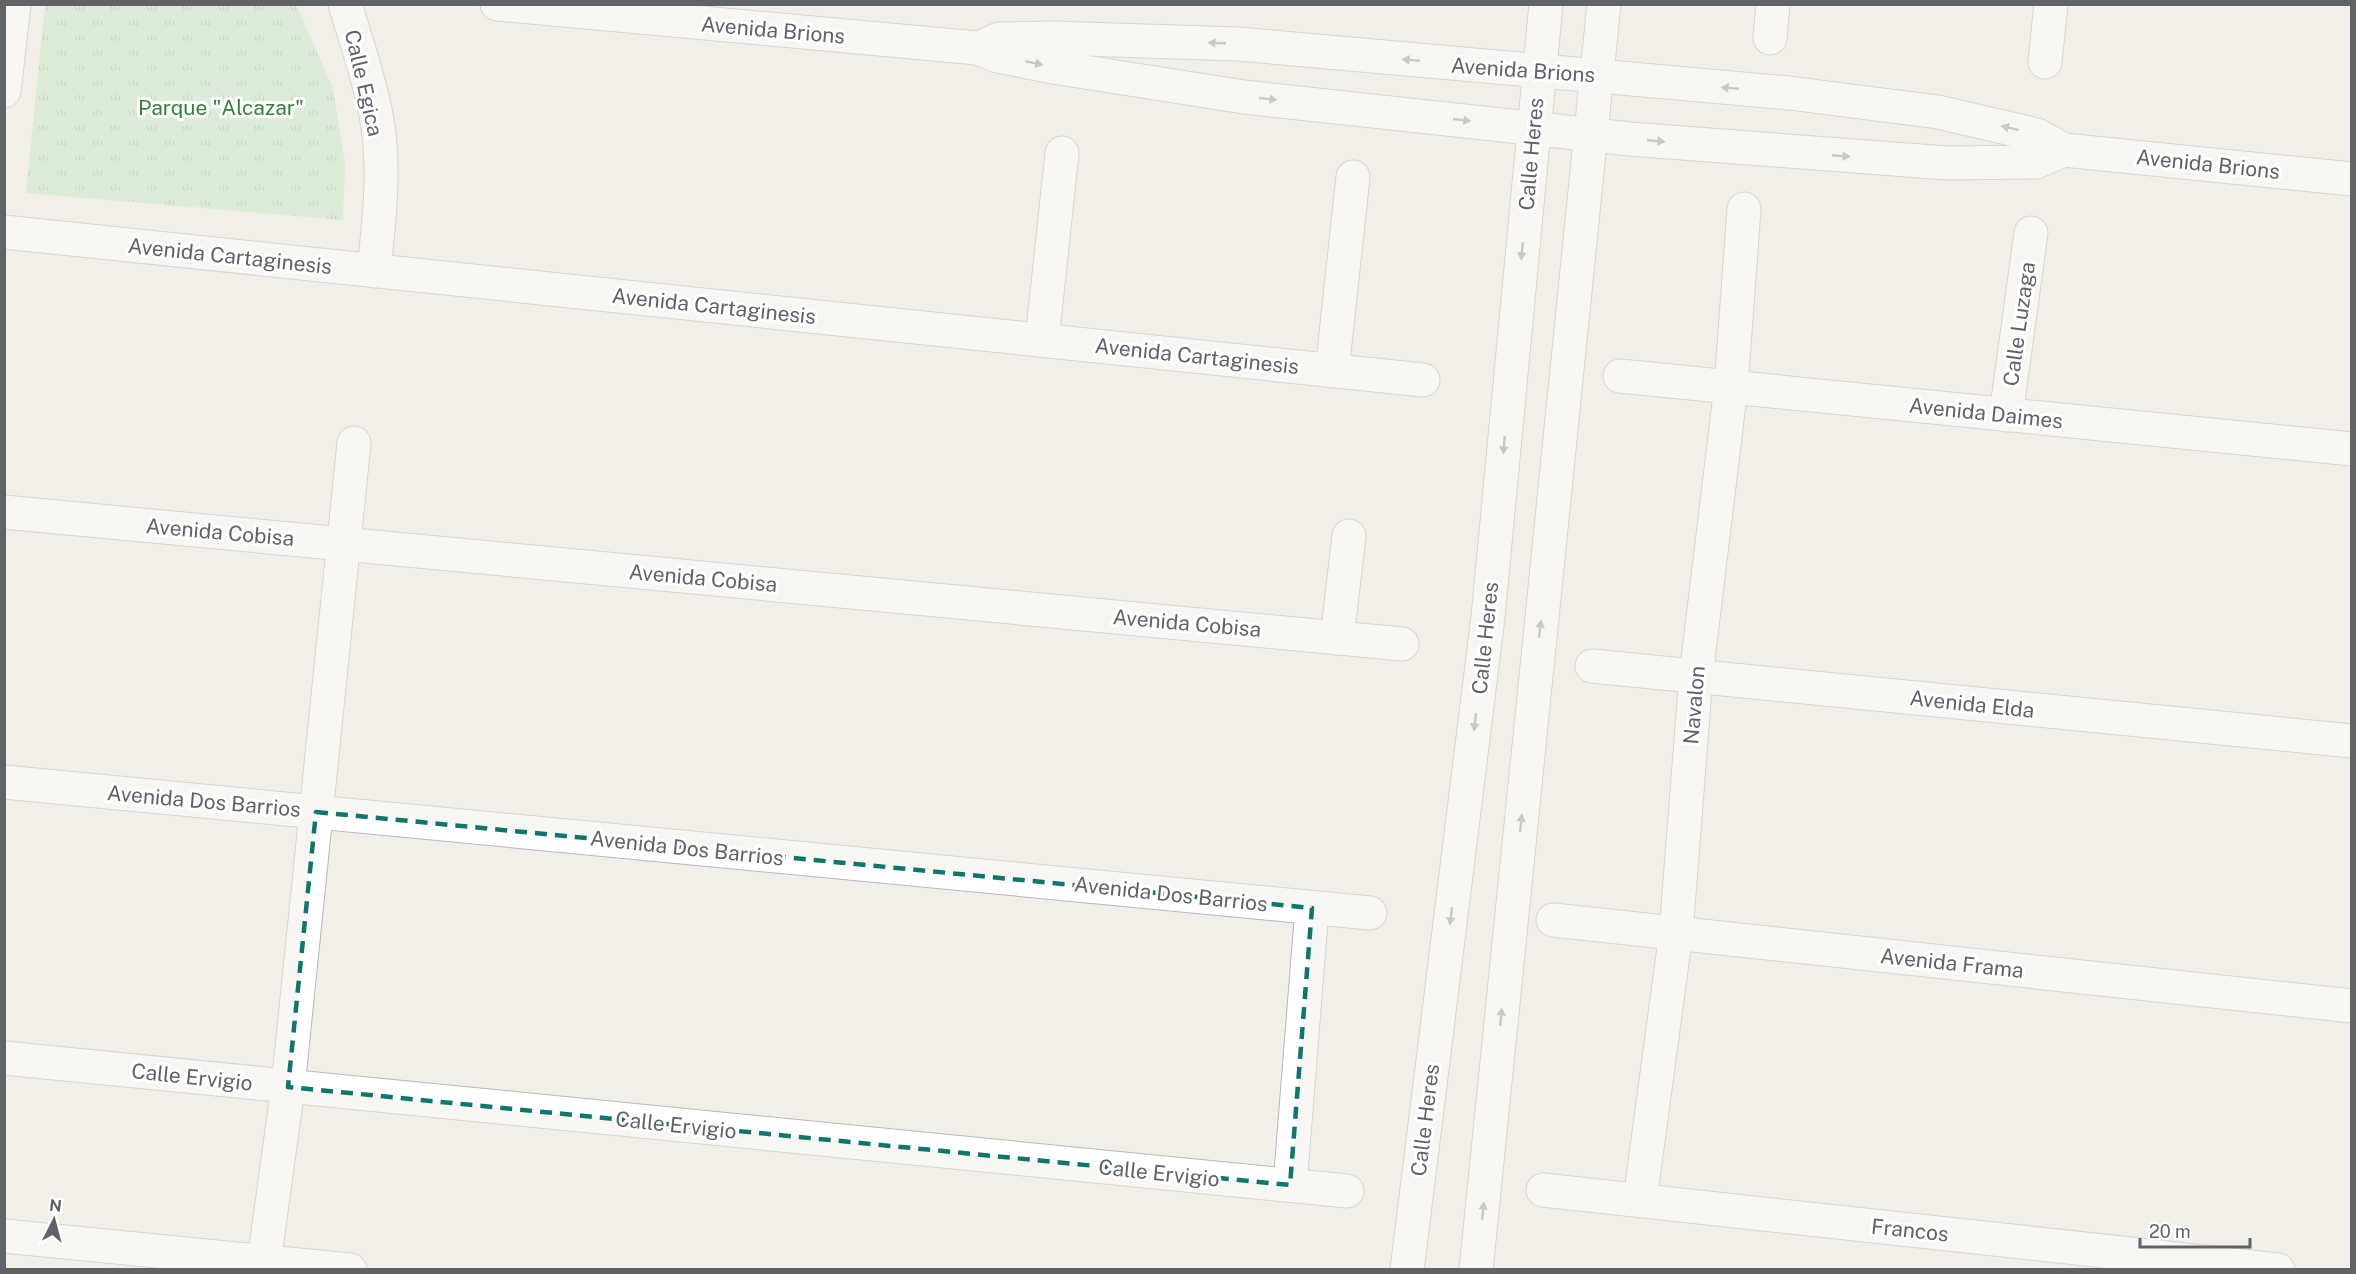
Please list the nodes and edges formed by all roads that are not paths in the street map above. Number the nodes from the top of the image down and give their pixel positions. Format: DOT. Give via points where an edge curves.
graph roads {
  1 [pos="14,4"];
  2 [pos="345,4"];
  3 [pos="497,4"];
  4 [pos="1546,4"];
  5 [pos="1604,4"];
  6 [pos="1773,4"];
  7 [pos="2051,4"];
  8 [pos="1770,38"];
  9 [pos="977,48"];
  10 [pos="2045,62"];
  11 [pos="1539,70"];
  12 [pos="1597,75"];
  13 [pos="4,91"];
  14 [pos="1534,128"];
  15 [pos="1590,135"];
  16 [pos="2064,150"];
  17 [pos="1062,153"];
  18 [pos="1353,177"];
  19 [pos="2352,179"];
  20 [pos="1744,209"];
  21 [pos="4,232"];
  22 [pos="2031,233"];
  23 [pos="374,270"];
  24 [pos="1042,340"];
  25 [pos="1332,371"];
  26 [pos="1620,376"];
  27 [pos="1423,380"];
  28 [pos="1731,387"];
  29 [pos="2006,415"];
  30 [pos="354,443"];
  31 [pos="2352,449"];
  32 [pos="4,512"];
  33 [pos="1349,536"];
  34 [pos="343,544"];
  35 [pos="1337,638"];
  36 [pos="1402,644"];
  37 [pos="1592,666"];
  38 [pos="1696,676"];
  39 [pos="2352,741"];
  40 [pos="4,782"];
  41 [pos="316,812"];
  42 [pos="1312,908"];
  43 [pos="1370,914"];
  44 [pos="1553,920"];
  45 [pos="1676,933"];
  46 [pos="2352,1006"];
  47 [pos="4,1058"];
  48 [pos="288,1087"];
  49 [pos="1290,1185"];
  50 [pos="1543,1190"];
  51 [pos="1347,1191"];
  52 [pos="1640,1200"];
  53 [pos="4,1236"];
  54 [pos="264,1262"];
  55 [pos="350,1269"];
  56 [pos="1407,1269"];
  57 [pos="1476,1269"];
  58 [pos="2278,1269"];
  1 -- 13 [label="street"];
  2 -- 23 [label="street, Calle Egica" via="377,126 381,201"];
  3 -- 9 [label="street, Avenida Brions"];
  4 -- 11 [label="street, Calle Heres"];
  5 -- 12 [label="street"];
  6 -- 8 [label="street"];
  7 -- 10 [label="street"];
  11 -- 9 [label="street, Avenida Brions, one-way" via="1204,42 999,39"];
  9 -- 14 [label="street, Avenida Brions, one-way" via="1053,67 1244,97"];
  11 -- 12 [label="street, Avenida Brions"];
  11 -- 14 [label="street, Calle Heres"];
  12 -- 15 [label="street"];
  16 -- 12 [label="street, Avenida Brions, one-way" via="2037,135 1938,112"];
  14 -- 15 [label="street, Avenida Brions"];
  14 -- 56 [label="street, Calle Heres, one-way" via="1488,617"];
  15 -- 16 [label="street, Avenida Brions, one-way" via="1947,164 2036,162"];
  57 -- 15 [label="street, one-way"];
  16 -- 19 [label="street, Avenida Brions"];
  17 -- 24 [label="street"];
  18 -- 25 [label="street"];
  20 -- 28 [label="street, Navalon"];
  21 -- 23 [label="street, Avenida Cartaginesis"];
  22 -- 29 [label="street, Calle Luzaga"];
  23 -- 24 [label="street, Avenida Cartaginesis"];
  24 -- 25 [label="street, Avenida Cartaginesis"];
  25 -- 27 [label="street, Avenida Cartaginesis"];
  26 -- 28 [label="street, Avenida Daimes"];
  28 -- 29 [label="street, Avenida Daimes"];
  28 -- 38 [label="street, Navalon"];
  29 -- 31 [label="street, Avenida Daimes"];
  30 -- 34 [label="street"];
  32 -- 34 [label="street, Avenida Cobisa"];
  33 -- 35 [label="street"];
  34 -- 35 [label="street, Avenida Cobisa"];
  34 -- 41 [label="street"];
  35 -- 36 [label="street, Avenida Cobisa"];
  37 -- 38 [label="street, Avenida Elda"];
  38 -- 39 [label="street, Avenida Elda"];
  38 -- 45 [label="street, Navalon"];
  40 -- 41 [label="street, Avenida Dos Barrios"];
  41 -- 42 [label="street, Avenida Dos Barrios"];
  41 -- 48 [label="street"];
  42 -- 43 [label="street, Avenida Dos Barrios"];
  42 -- 49 [label="street"];
  44 -- 45 [label="street, Avenida Frama"];
  45 -- 46 [label="street, Avenida Frama"];
  45 -- 52 [label="street, Navalon"];
  47 -- 48 [label="street, Calle Ervigio"];
  48 -- 49 [label="street, Calle Ervigio"];
  48 -- 54 [label="street"];
  49 -- 51 [label="street, Calle Ervigio"];
  50 -- 52 [label="street, Francos"];
  52 -- 58 [label="street, Francos"];
  53 -- 54 [label="street"];
  54 -- 55 [label="street"];
}
